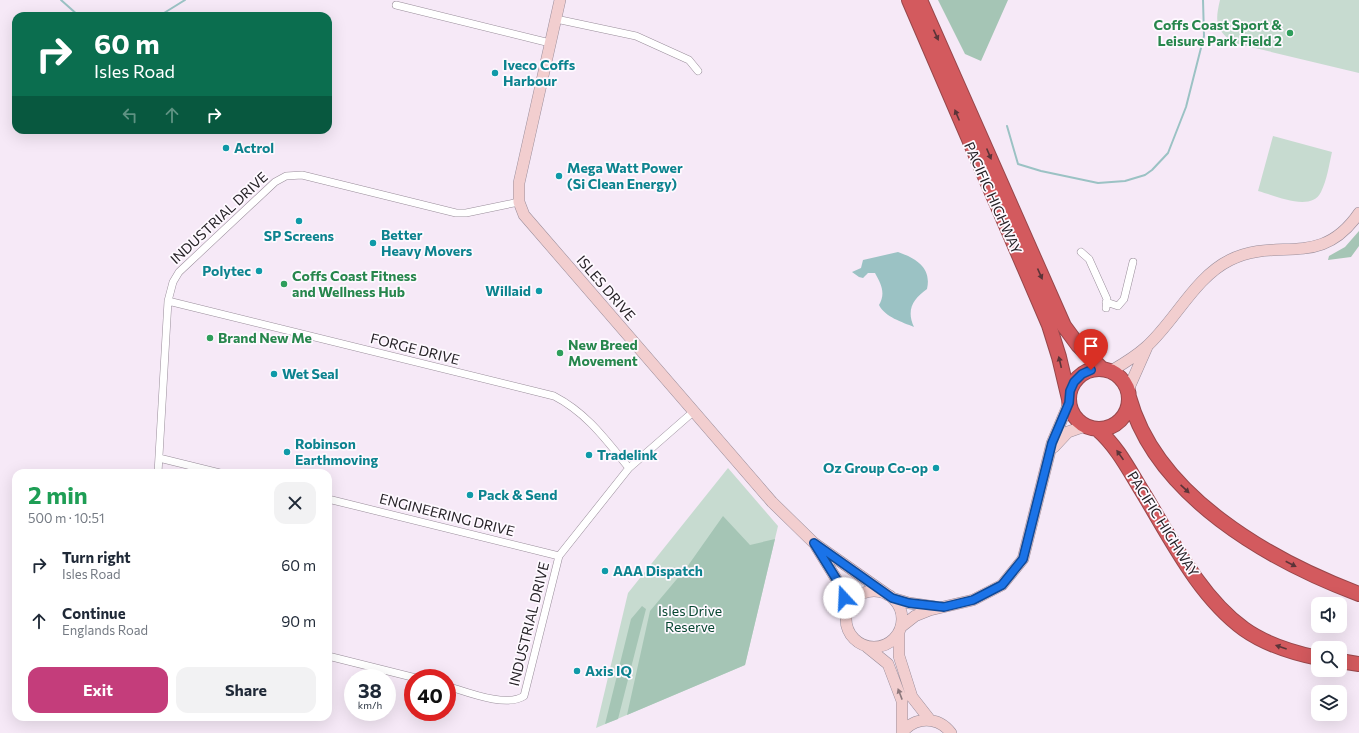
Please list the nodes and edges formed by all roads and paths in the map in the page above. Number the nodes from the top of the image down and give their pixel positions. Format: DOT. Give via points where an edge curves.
graph roads {
  1 [pos="560,0"];
  2 [pos="908,0"];
  3 [pos="920,0"];
  4 [pos="396,5"];
  5 [pos="556,19"];
  6 [pos="550,42"];
  7 [pos="698,71"];
  8 [pos="519,202"];
  9 [pos="1359,213"];
  10 [pos="1081,252"];
  11 [pos="1133,262"];
  12 [pos="168,301"];
  13 [pos="1147,346"];
  14 [pos="1106,370"];
  15 [pos="1129,394"];
  16 [pos="1069,401"];
  17 [pos="693,412"];
  18 [pos="1091,427"];
  19 [pos="1049,457"];
  20 [pos="159,458"];
  21 [pos="629,468"];
  22 [pos="158,469"];
  23 [pos="204,469"];
  24 [pos="332,500"];
  25 [pos="814,543"];
  26 [pos="559,556"];
  27 [pos="1359,594"];
  28 [pos="890,596"];
  29 [pos="944,607"];
  30 [pos="847,611"];
  31 [pos="900,629"];
  32 [pos="867,647"];
  33 [pos="1311,656"];
  34 [pos="332,657"];
  35 [pos="1347,663"];
  36 [pos="1359,664"];
  37 [pos="404,675"];
  38 [pos="456,688"];
  39 [pos="930,720"];
  40 [pos="902,733"];
  41 [pos="951,733"];
  1 -- 5 [label="street, ISLES DRIVE"];
  16 -- 2 [label="highway, PACIFIC HIGHWAY, one-way" via="1049,325"];
  3 -- 14 [label="highway, PACIFIC HIGHWAY, one-way" via="1064,326 1078,345"];
  4 -- 6 [label="street"];
  5 -- 6 [label="street, ISLES DRIVE"];
  5 -- 7 [label="street" via="636,36 689,60"];
  6 -- 8 [label="street, ISLES DRIVE" via="520,177"];
  8 -- 12 [label="street, INDUSTRIAL DRIVE" via="456,213 302,175 286,176 274,182 178,272"];
  8 -- 17 [label="street, ISLES DRIVE" via="532,226"];
  9 -- 13 [label="street" via="1348,227 1319,246 1303,250 1250,253 1224,263 1205,280"];
  10 -- 11 [label="street" via="1089,259 1106,305 1118,306 1124,299"];
  12 -- 20 [label="street, INDUSTRIAL DRIVE"];
  12 -- 21 [label="street, FORGE DRIVE" via="554,396 573,407 597,429"];
  13 -- 14 [label="street"];
  13 -- 15 [label="street"];
  14 -- 15 [label="highway" via="1120,376"];
  14 -- 16 [label="highway" via="1091,370 1082,374 1074,382"];
  15 -- 18 [label="highway" via="1124,417 1116,424 1107,428"];
  15 -- 27 [label="highway, one-way" via="1134,415 1160,460 1191,494 1268,552"];
  16 -- 18 [label="highway" via="1071,411 1077,420"];
  16 -- 19 [label="street"];
  17 -- 21 [label="street, INDUSTRIAL DRIVE"];
  17 -- 25 [label="street, ISLES DRIVE" via="772,502"];
  18 -- 19 [label="street" via="1068,432 1060,438"];
  33 -- 18 [label="highway, PACIFIC HIGHWAY, one-way" via="1273,644 1250,633 1221,609 1187,566 1109,440"];
  19 -- 29 [label="street" via="1023,559 1002,585 973,600"];
  20 -- 22 [label="street, INDUSTRIAL DRIVE"];
  20 -- 23 [label="street"];
  21 -- 26 [label="street, INDUSTRIAL DRIVE"];
  24 -- 26 [label="street, ENGINEERING DRIVE"];
  25 -- 28 [label="street"];
  25 -- 30 [label="street" via="840,585"];
  26 -- 38 [label="street, INDUSTRIAL DRIVE" via="524,696 518,700 506,701"];
  28 -- 29 [label="street" via="918,605"];
  28 -- 30 [label="street" via="877,591 861,594 852,601"];
  28 -- 31 [label="street" via="901,611"];
  29 -- 31 [label="street" via="915,616"];
  30 -- 32 [label="street" via="849,633 856,642"];
  31 -- 32 [label="street" via="893,640 884,646"];
  31 -- 39 [label="street" via="899,656 912,697"];
  40 -- 32 [label="street, one-way" via="902,701 888,664"];
  34 -- 37 [label="street"];
  35 -- 36 [label="highway"];
  39 -- 40 [label="street" via="914,722"];
  39 -- 41 [label="street" via="940,723"];
}
